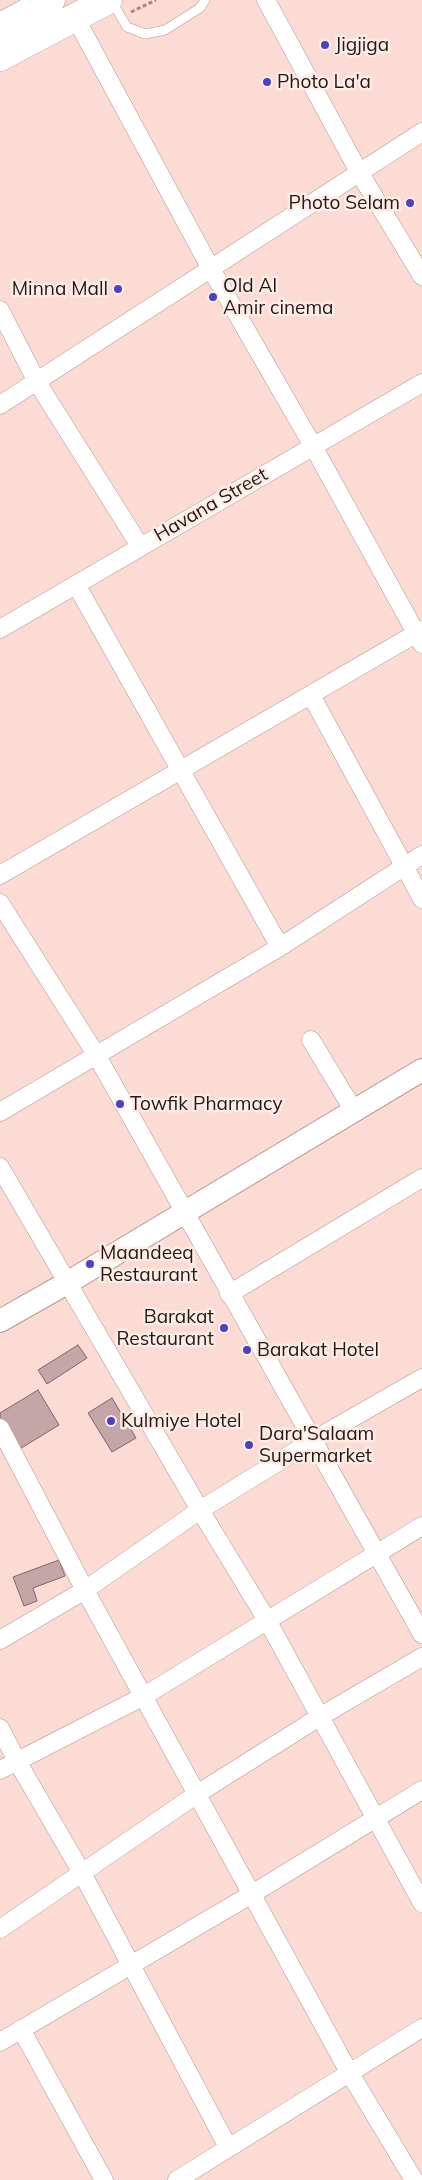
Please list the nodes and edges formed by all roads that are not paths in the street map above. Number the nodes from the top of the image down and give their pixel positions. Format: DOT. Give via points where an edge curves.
graph roads {
  1 [pos="51,0"];
  2 [pos="109,0"];
  3 [pos="205,0"];
  4 [pos="266,0"];
  5 [pos="75,17"];
  6 [pos="0,27"];
  7 [pos="0,57"];
  8 [pos="422,132"];
  9 [pos="359,172"];
  10 [pos="211,269"];
  11 [pos="422,276"];
  12 [pos="0,310"];
  13 [pos="37,382"];
  14 [pos="422,383"];
  15 [pos="0,406"];
  16 [pos="314,446"];
  17 [pos="140,546"];
  18 [pos="77,586"];
  19 [pos="0,629"];
  20 [pos="420,636"];
  21 [pos="311,695"];
  22 [pos="182,770"];
  23 [pos="422,855"];
  24 [pos="403,867"];
  25 [pos="0,875"];
  26 [pos="422,899"];
  27 [pos="0,903"];
  28 [pos="280,947"];
  29 [pos="312,1040"];
  30 [pos="97,1056"];
  31 [pos="422,1070"];
  32 [pos="354,1111"];
  33 [pos="0,1112"];
  34 [pos="0,1167"];
  35 [pos="422,1178"];
  36 [pos="185,1212"];
  37 [pos="67,1283"];
  38 [pos="229,1294"];
  39 [pos="0,1321"];
  40 [pos="422,1378"];
  41 [pos="0,1428"];
  42 [pos="312,1441"];
  43 [pos="200,1510"];
  44 [pos="422,1526"];
  45 [pos="376,1554"];
  46 [pos="85,1590"];
  47 [pos="267,1620"];
  48 [pos="422,1634"];
  49 [pos="0,1640"];
  50 [pos="422,1656"];
  51 [pos="144,1696"];
  52 [pos="321,1716"];
  53 [pos="0,1728"];
  54 [pos="17,1762"];
  55 [pos="0,1770"];
  56 [pos="422,1790"];
  57 [pos="197,1794"];
  58 [pos="376,1819"];
  59 [pos="82,1873"];
  60 [pos="252,1894"];
  61 [pos="422,1903"];
  62 [pos="0,1929"];
  63 [pos="130,1964"];
  64 [pos="422,2028"];
  65 [pos="22,2029"];
  66 [pos="0,2042"];
  67 [pos="349,2072"];
  68 [pos="228,2147"];
  69 [pos="104,2180"];
  70 [pos="177,2180"];
  71 [pos="414,2180"];
  1 -- 6 [label="highway"];
  2 -- 3 [label="lane" via="127,28 145,34 165,30 200,8"];
  2 -- 5 [label="highway"];
  4 -- 9 [label="street"];
  5 -- 7 [label="highway"];
  5 -- 10 [label="street"];
  8 -- 9 [label="street"];
  9 -- 10 [label="street"];
  9 -- 11 [label="street"];
  10 -- 13 [label="street"];
  10 -- 16 [label="street"];
  12 -- 13 [label="street"];
  13 -- 15 [label="street"];
  13 -- 17 [label="street"];
  14 -- 16 [label="street, Havana Street"];
  16 -- 17 [label="street, Havana Street"];
  16 -- 20 [label="street"];
  17 -- 18 [label="street, Havana Street"];
  18 -- 19 [label="street, Havana Street"];
  18 -- 22 [label="street"];
  20 -- 21 [label="street"];
  21 -- 22 [label="street"];
  21 -- 24 [label="street"];
  22 -- 25 [label="street"];
  22 -- 28 [label="street"];
  23 -- 24 [label="street"];
  24 -- 26 [label="street"];
  24 -- 28 [label="street"];
  27 -- 30 [label="street"];
  28 -- 30 [label="street"];
  29 -- 32 [label="street"];
  30 -- 33 [label="street"];
  30 -- 36 [label="street"];
  31 -- 32 [label="street"];
  32 -- 36 [label="street"];
  34 -- 37 [label="street"];
  35 -- 38 [label="street"];
  36 -- 37 [label="street"];
  36 -- 38 [label="street"];
  37 -- 39 [label="street"];
  37 -- 43 [label="street"];
  38 -- 42 [label="street"];
  40 -- 42 [label="street"];
  41 -- 46 [label="street"];
  42 -- 43 [label="street"];
  42 -- 45 [label="street"];
  43 -- 46 [label="street"];
  43 -- 47 [label="street"];
  44 -- 45 [label="street"];
  45 -- 47 [label="street"];
  45 -- 48 [label="street"];
  46 -- 49 [label="street"];
  46 -- 51 [label="street"];
  47 -- 51 [label="street"];
  47 -- 52 [label="street"];
  50 -- 52 [label="street"];
  51 -- 54 [label="street"];
  51 -- 57 [label="street"];
  52 -- 57 [label="street"];
  52 -- 58 [label="street"];
  53 -- 54 [label="street"];
  54 -- 55 [label="street"];
  54 -- 59 [label="street"];
  56 -- 58 [label="street"];
  57 -- 59 [label="street"];
  57 -- 60 [label="street"];
  58 -- 60 [label="street"];
  58 -- 61 [label="street"];
  59 -- 62 [label="street"];
  59 -- 63 [label="street"];
  60 -- 63 [label="street"];
  60 -- 67 [label="street"];
  63 -- 65 [label="street"];
  63 -- 68 [label="street"];
  64 -- 67 [label="street"];
  65 -- 66 [label="street"];
  65 -- 69 [label="street"];
  67 -- 68 [label="street"];
  67 -- 71 [label="street"];
  68 -- 70 [label="street"];
}
